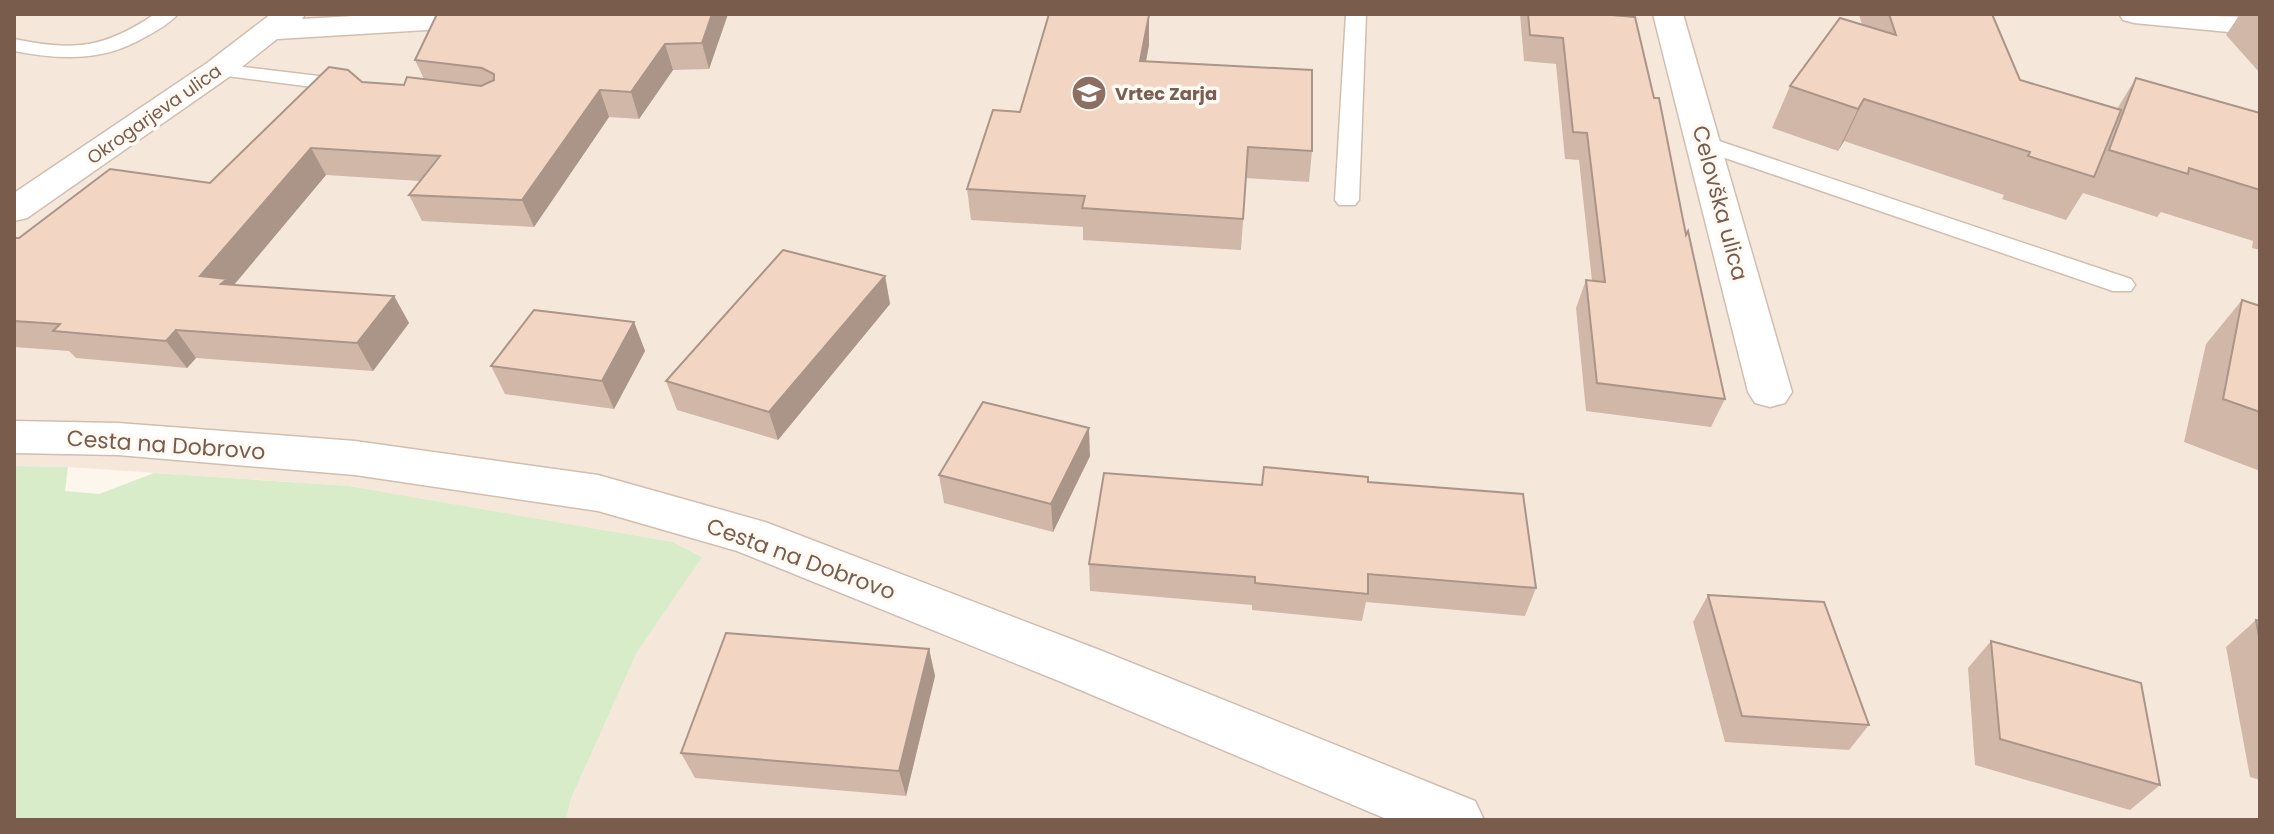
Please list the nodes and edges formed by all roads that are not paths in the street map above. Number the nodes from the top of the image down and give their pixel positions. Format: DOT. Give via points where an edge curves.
graph roads {
  1 [pos="168,14"];
  2 [pos="543,14"];
  3 [pos="1356,14"];
  4 [pos="1668,14"];
  5 [pos="2134,14"];
  6 [pos="281,22"];
  7 [pos="2260,26"];
  8 [pos="14,45"];
  9 [pos="218,70"];
  10 [pos="370,88"];
  11 [pos="1704,143"];
  12 [pos="1347,200"];
  13 [pos="14,210"];
  14 [pos="2122,285"];
  15 [pos="1770,392"];
  16 [pos="14,437"];
  17 [pos="1455,820"];
  1 -- 8 [label="lane" via="107,50 61,55"];
  2 -- 6 [label="street"];
  3 -- 12 [label="lane"];
  4 -- 11 [label="street, Celovška ulica"];
  5 -- 7 [label="street"];
  6 -- 9 [label="street, Okrogarjeva ulica"];
  9 -- 10 [label="lane"];
  9 -- 13 [label="street, Okrogarjeva ulica"];
  11 -- 14 [label="lane"];
  11 -- 15 [label="street, Celovška ulica"];
  16 -- 17 [label="street, Cesta na Dobrovo" via="118,439 355,458 598,493 748,535"];
}
